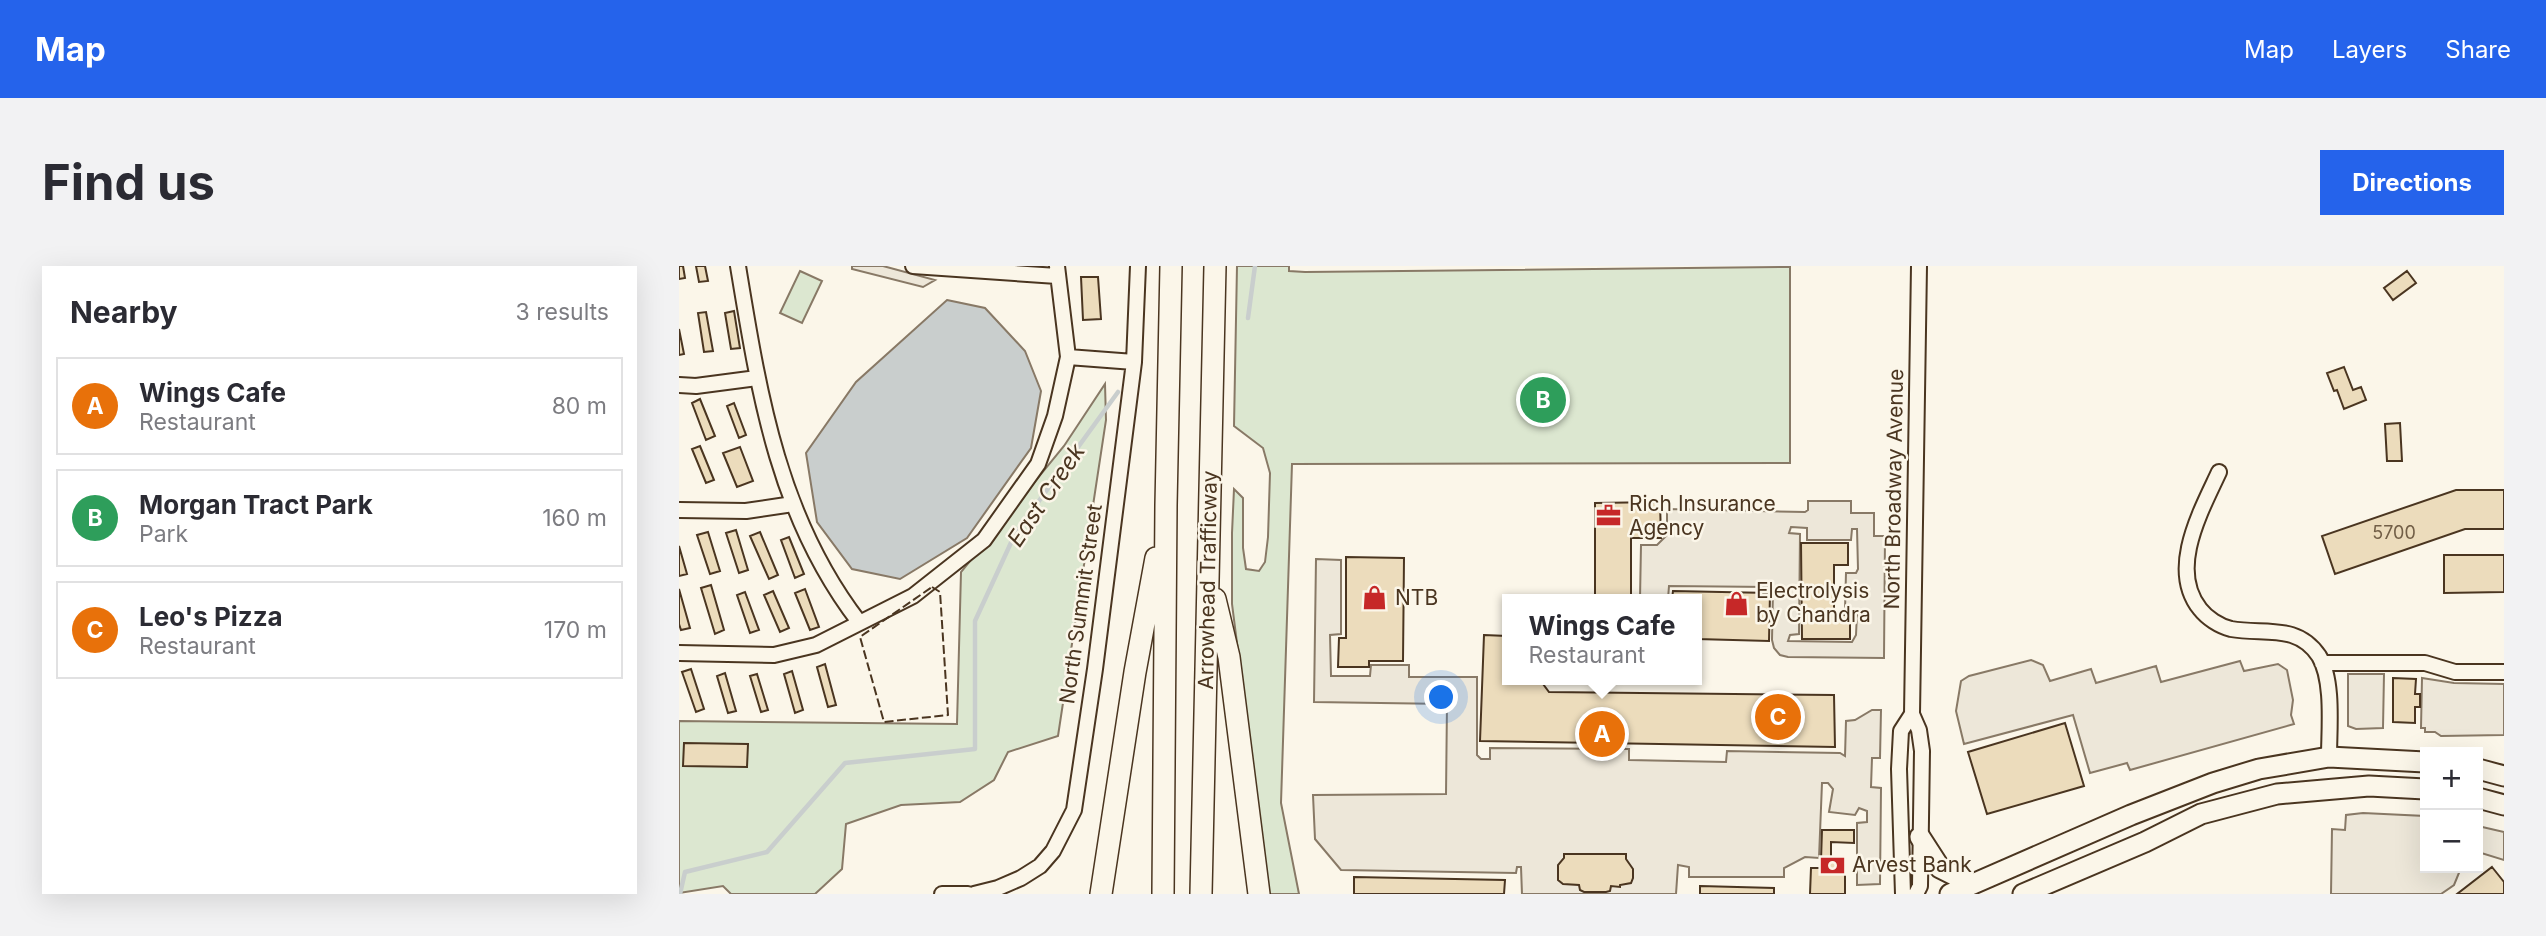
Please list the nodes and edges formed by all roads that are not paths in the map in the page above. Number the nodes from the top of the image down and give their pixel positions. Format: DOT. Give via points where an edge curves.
graph roads {
  1 [pos="739,266"];
  2 [pos="913,266"];
  3 [pos="1138,266"];
  4 [pos="1171,266"];
  5 [pos="1215,266"];
  6 [pos="1919,266"];
  7 [pos="984,268"];
  8 [pos="1057,271"];
  9 [pos="1068,357"];
  10 [pos="1134,362"];
  11 [pos="757,378"];
  12 [pos="679,386"];
  13 [pos="2219,472"];
  14 [pos="793,504"];
  15 [pos="1166,505"];
  16 [pos="679,510"];
  17 [pos="1208,569"];
  18 [pos="859,622"];
  19 [pos="679,653"];
  20 [pos="2322,663"];
  21 [pos="2504,672"];
  22 [pos="1912,714"];
  23 [pos="2329,757"];
  24 [pos="2420,762"];
  25 [pos="2483,770"];
  26 [pos="2504,776"];
  27 [pos="2420,789"];
  28 [pos="2483,799"];
  29 [pos="2504,804"];
  30 [pos="1920,837"];
  31 [pos="1972,884"];
  32 [pos="942,894"];
  33 [pos="968,894"];
  34 [pos="974,894"];
  35 [pos="1101,894"];
  36 [pos="1163,894"];
  37 [pos="1201,894"];
  38 [pos="1259,894"];
  39 [pos="1903,894"];
  40 [pos="1916,894"];
  41 [pos="1950,894"];
  42 [pos="2024,894"];
  1 -- 11 [label="street"];
  2 -- 7 [label="street"];
  3 -- 10 [label="street, North Summit Street"];
  4 -- 15 [label="highway, Arrowhead Trafficway"];
  5 -- 17 [label="highway, Arrowhead Trafficway"];
  6 -- 22 [label="street, North Broadway Avenue"];
  7 -- 8 [label="street"];
  8 -- 9 [label="street"];
  9 -- 10 [label="street"];
  9 -- 18 [label="street" via="1038,464 984,540 913,596"];
  10 -- 34 [label="street, North Summit Street" via="1074,810 1040,866 1010,883"];
  11 -- 12 [label="street"];
  11 -- 14 [label="street"];
  13 -- 20 [label="street" via="2189,546 2188,579 2198,606 2231,629 2288,632 2302,638"];
  14 -- 16 [label="street" via="746,511"];
  14 -- 18 [label="street" via="837,593"];
  15 -- 35 [label="highway"];
  15 -- 36 [label="highway, Arrowhead Trafficway"];
  17 -- 37 [label="highway, Arrowhead Trafficway"];
  17 -- 38 [label="highway" via="1229,657"];
  18 -- 19 [label="street" via="796,652 753,656"];
  20 -- 21 [label="street" via="2425,663 2455,672"];
  20 -- 23 [label="street" via="2328,680"];
  22 -- 30 [label="street, North Broadway Avenue" via="1922,751"];
  22 -- 39 [label="street, North Broadway Avenue" via="1901,731 1899,756"];
  23 -- 24 [label="main road"];
  23 -- 31 [label="main road" via="2259,769 2213,783"];
  25 -- 26 [label="main road"];
  27 -- 42 [label="main road" via="2369,786 2277,794 2213,810"];
  28 -- 29 [label="main road"];
  30 -- 31 [label="main road" via="1940,868"];
  30 -- 40 [label="street, North Broadway Avenue"];
  31 -- 41 [label="main road"];
  32 -- 33 [label="street"];
}
